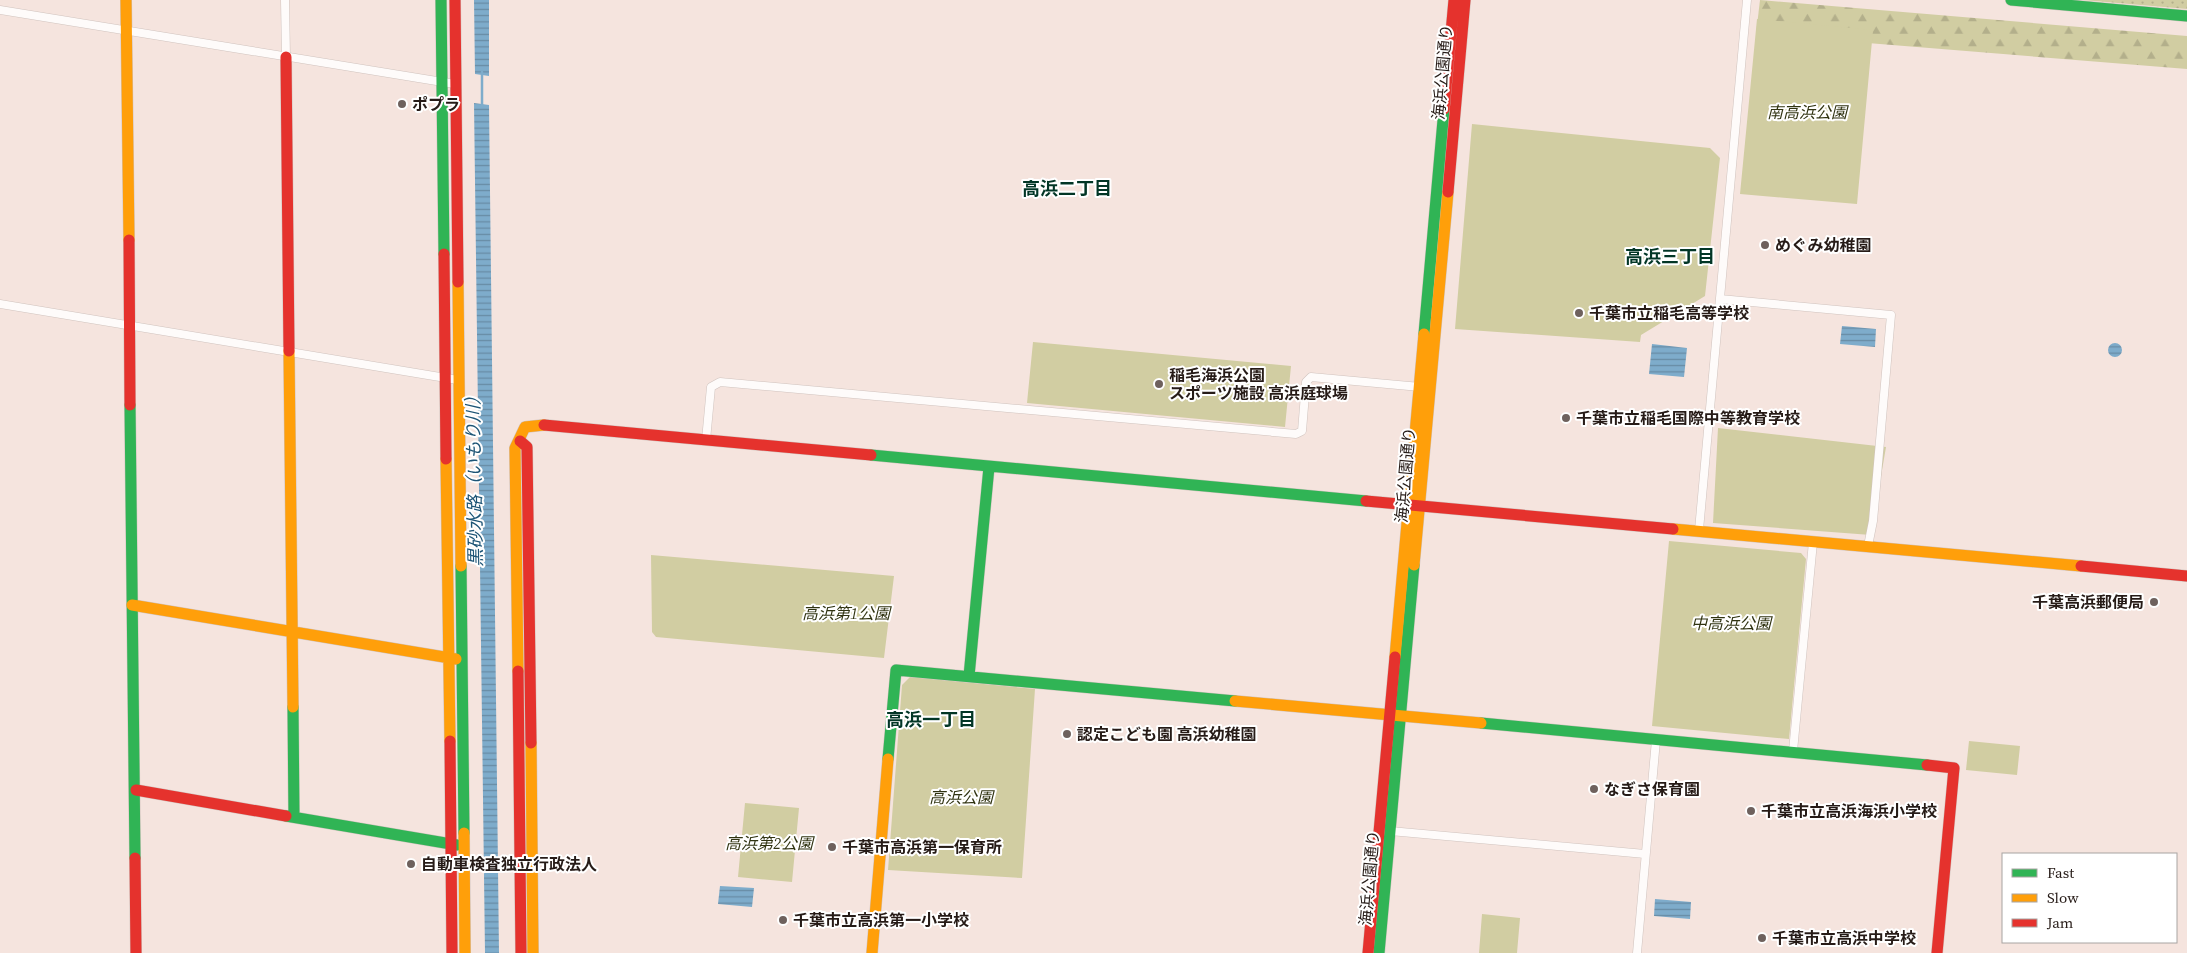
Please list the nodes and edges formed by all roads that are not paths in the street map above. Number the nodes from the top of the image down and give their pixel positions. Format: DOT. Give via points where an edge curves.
graph roads {
  1 [pos="126,0"];
  2 [pos="285,0"];
  3 [pos="441,0"];
  4 [pos="455,0"];
  5 [pos="1454,0"];
  6 [pos="1465,0"];
  7 [pos="1747,0"];
  8 [pos="2011,0"];
  9 [pos="0,10"];
  10 [pos="2187,16"];
  11 [pos="126,31"];
  12 [pos="286,57"];
  13 [pos="442,82"];
  14 [pos="455,84"];
  15 [pos="1720,300"];
  16 [pos="0,304"];
  17 [pos="129,325"];
  18 [pos="289,352"];
  19 [pos="452,379"];
  20 [pos="1420,387"];
  21 [pos="706,440"];
  22 [pos="520,441"];
  23 [pos="989,467"];
  24 [pos="1414,504"];
  25 [pos="1700,530"];
  26 [pos="1813,542"];
  27 [pos="1868,546"];
  28 [pos="2187,576"];
  29 [pos="132,605"];
  30 [pos="293,632"];
  31 [pos="449,658"];
  32 [pos="463,660"];
  33 [pos="969,676"];
  34 [pos="1395,715"];
  35 [pos="1656,740"];
  36 [pos="1793,751"];
  37 [pos="136,790"];
  38 [pos="294,817"];
  39 [pos="1390,831"];
  40 [pos="451,843"];
  41 [pos="465,846"];
  42 [pos="1646,854"];
  43 [pos="136,953"];
  44 [pos="452,953"];
  45 [pos="466,953"];
  46 [pos="521,953"];
  47 [pos="533,953"];
  48 [pos="872,953"];
  49 [pos="1368,953"];
  50 [pos="1379,953"];
  51 [pos="1636,953"];
  52 [pos="1937,953"];
  1 -- 11 [label="street"];
  2 -- 12 [label="street"];
  3 -- 13 [label="street"];
  4 -- 14 [label="street"];
  5 -- 20 [label="street, 海浜公園通り"];
  6 -- 24 [label="street, 海浜公園通り"];
  7 -- 15 [label="street"];
  8 -- 10 [label="street"];
  9 -- 11 [label="street"];
  11 -- 12 [label="street"];
  11 -- 17 [label="street"];
  12 -- 13 [label="street"];
  12 -- 18 [label="street"];
  13 -- 14 [label="street"];
  13 -- 19 [label="street"];
  14 -- 19 [label="street"];
  15 -- 25 [label="street"];
  15 -- 27 [label="street" via="1891,315"];
  16 -- 17 [label="street"];
  17 -- 18 [label="street"];
  17 -- 29 [label="street"];
  18 -- 19 [label="street"];
  18 -- 30 [label="street"];
  19 -- 31 [label="street"];
  19 -- 32 [label="street"];
  20 -- 21 [label="street" via="1311,378 1306,382 1302,430 1296,434 720,382 711,387"];
  20 -- 24 [label="street, 海浜公園通り"];
  21 -- 22 [label="street" via="544,425 526,427"];
  21 -- 23 [label="street"];
  22 -- 46 [label="street" via="515,448"];
  22 -- 47 [label="street" via="527,447"];
  23 -- 24 [label="street"];
  23 -- 33 [label="street"];
  24 -- 25 [label="street"];
  24 -- 34 [label="street, 海浜公園通り"];
  25 -- 26 [label="street"];
  26 -- 27 [label="street"];
  26 -- 36 [label="street"];
  27 -- 28 [label="street"];
  29 -- 30 [label="street"];
  29 -- 37 [label="street"];
  30 -- 31 [label="street"];
  30 -- 38 [label="street"];
  31 -- 32 [label="street"];
  31 -- 40 [label="street"];
  32 -- 41 [label="street"];
  33 -- 34 [label="street"];
  33 -- 48 [label="street" via="896,670"];
  34 -- 35 [label="street"];
  34 -- 39 [label="street, 海浜公園通り"];
  34 -- 49 [label="street, 海浜公園通り"];
  35 -- 36 [label="street"];
  35 -- 42 [label="street"];
  36 -- 52 [label="street" via="1954,768"];
  37 -- 38 [label="street"];
  37 -- 43 [label="street"];
  38 -- 40 [label="street"];
  39 -- 42 [label="street"];
  39 -- 50 [label="street, 海浜公園通り"];
  40 -- 41 [label="street"];
  40 -- 44 [label="street"];
  41 -- 45 [label="street"];
  42 -- 51 [label="street"];
}
